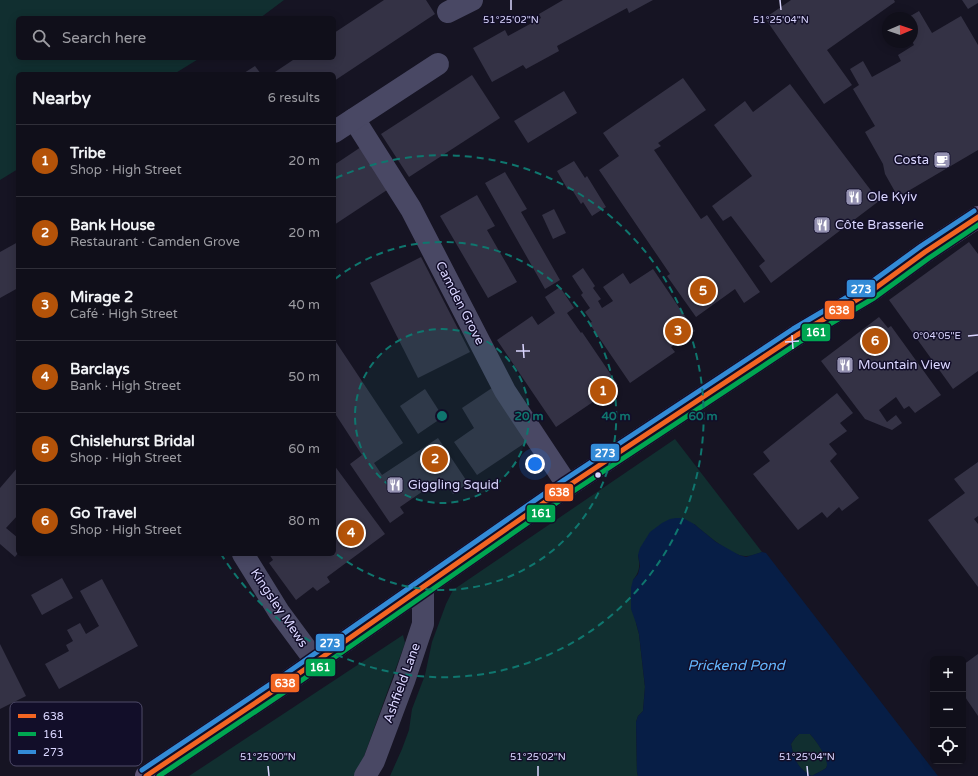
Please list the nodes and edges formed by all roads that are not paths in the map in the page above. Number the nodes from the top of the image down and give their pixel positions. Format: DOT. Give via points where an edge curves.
graph roads {
  1 [pos="472,0"];
  2 [pos="448,12"];
  3 [pos="438,64"];
  4 [pos="354,119"];
  5 [pos="336,131"];
  6 [pos="978,217"];
  7 [pos="568,486"];
  8 [pos="244,556"];
  9 [pos="423,587"];
  10 [pos="316,662"];
  11 [pos="146,776"];
  12 [pos="365,776"];
  1 -- 2 [label="street"];
  3 -- 4 [label="street"];
  4 -- 5 [label="street"];
  4 -- 7 [label="street, Camden Grove" via="411,209 505,391"];
  6 -- 7 [label="main road" via="870,292 797,335"];
  7 -- 9 [label="main road"];
  8 -- 10 [label="street, Kingsley Mews" via="279,612"];
  9 -- 10 [label="main road"];
  9 -- 12 [label="street, Ashfield Lane" via="423,624 374,761"];
  10 -- 11 [label="main road"];
}
